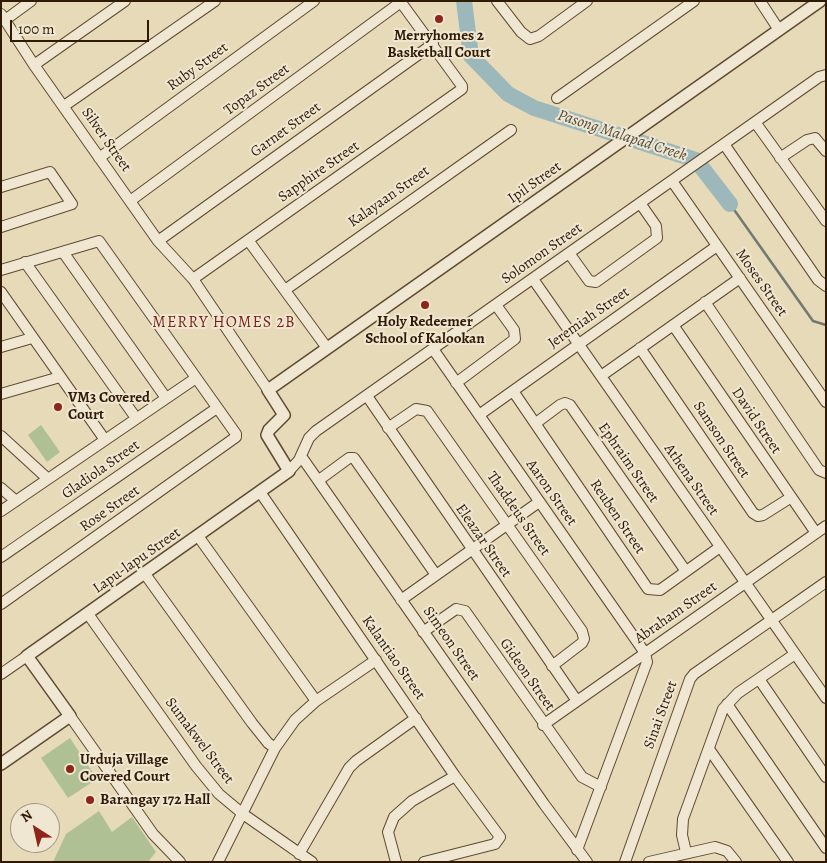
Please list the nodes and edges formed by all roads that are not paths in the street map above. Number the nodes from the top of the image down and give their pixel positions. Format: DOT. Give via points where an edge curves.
graph roads {
  1 [pos="31,1"];
  2 [pos="124,1"];
  3 [pos="215,1"];
  4 [pos="314,1"];
  5 [pos="497,1"];
  6 [pos="587,1"];
  7 [pos="694,1"];
  8 [pos="760,1"];
  9 [pos="820,1"];
  10 [pos="400,2"];
  11 [pos="3,17"];
  12 [pos="779,30"];
  13 [pos="433,44"];
  14 [pos="34,65"];
  15 [pos="825,75"];
  16 [pos="557,98"];
  17 [pos="64,106"];
  18 [pos="755,122"];
  19 [pos="511,130"];
  20 [pos="724,144"];
  21 [pos="826,151"];
  22 [pos="99,158"];
  23 [pos="780,158"];
  24 [pos="672,181"];
  25 [pos="1,187"];
  26 [pos="130,201"];
  27 [pos="640,203"];
  28 [pos="826,222"];
  29 [pos="1,227"];
  30 [pos="248,240"];
  31 [pos="158,241"];
  32 [pos="717,246"];
  33 [pos="63,252"];
  34 [pos="569,253"];
  35 [pos="25,262"];
  36 [pos="1,270"];
  37 [pos="740,278"];
  38 [pos="193,279"];
  39 [pos="533,279"];
  40 [pos="826,286"];
  41 [pos="285,290"];
  42 [pos="1,292"];
  43 [pos="706,302"];
  44 [pos="496,304"];
  45 [pos="6,307"];
  46 [pos="673,325"];
  47 [pos="32,338"];
  48 [pos="578,344"];
  49 [pos="1,347"];
  50 [pos="327,348"];
  51 [pos="640,348"];
  52 [pos="433,349"];
  53 [pos="601,376"];
  54 [pos="60,377"];
  55 [pos="196,378"];
  56 [pos="456,382"];
  57 [pos="268,390"];
  58 [pos="513,391"];
  59 [pos="1,394"];
  60 [pos="367,396"];
  61 [pos="166,398"];
  62 [pos="826,402"];
  63 [pos="217,408"];
  64 [pos="479,415"];
  65 [pos="136,418"];
  66 [pos="536,423"];
  67 [pos="388,428"];
  68 [pos="1,436"];
  69 [pos="105,440"];
  70 [pos="301,456"];
  71 [pos="289,471"];
  72 [pos="826,472"];
  73 [pos="48,478"];
  74 [pos="319,480"];
  75 [pos="1,488"];
  76 [pos="260,492"];
  77 [pos="790,498"];
  78 [pos="16,501"];
  79 [pos="539,502"];
  80 [pos="1,511"];
  81 [pos="507,524"];
  82 [pos="826,526"];
  83 [pos="816,533"];
  84 [pos="198,536"];
  85 [pos="720,547"];
  86 [pos="471,550"];
  87 [pos="1,557"];
  88 [pos="685,570"];
  89 [pos="145,574"];
  90 [pos="436,575"];
  91 [pos="826,582"];
  92 [pos="745,583"];
  93 [pos="401,600"];
  94 [pos="1,604"];
  95 [pos="88,614"];
  96 [pos="772,620"];
  97 [pos="423,632"];
  98 [pos="645,653"];
  99 [pos="795,654"];
  100 [pos="27,656"];
  101 [pos="376,660"];
  102 [pos="552,666"];
  103 [pos="1,674"];
  104 [pos="759,679"];
  105 [pos="826,698"];
  106 [pos="316,701"];
  107 [pos="577,701"];
  108 [pos="727,704"];
  109 [pos="70,716"];
  110 [pos="416,718"];
  111 [pos="543,725"];
  112 [pos="276,748"];
  113 [pos="709,749"];
  114 [pos="1,764"];
  115 [pos="455,776"];
  116 [pos="826,777"];
  117 [pos="601,787"];
  118 [pos="243,814"];
  119 [pos="826,848"];
  120 [pos="576,850"];
  121 [pos="686,852"];
  122 [pos="299,854"];
  123 [pos="180,862"];
  124 [pos="218,862"];
  125 [pos="312,862"];
  126 [pos="396,862"];
  127 [pos="424,862"];
  128 [pos="587,862"];
  129 [pos="625,862"];
  130 [pos="649,862"];
  131 [pos="736,862"];
  132 [pos="788,862"];
  1 -- 11 [label="street"];
  2 -- 14 [label="street"];
  3 -- 17 [label="street"];
  4 -- 22 [label="street, Ruby Street"];
  5 -- 6 [label="street" via="530,39"];
  7 -- 16 [label="street"];
  8 -- 12 [label="street"];
  9 -- 12 [label="street, Ipil Street"];
  10 -- 13 [label="street"];
  10 -- 26 [label="street, Topaz Street"];
  11 -- 14 [label="street, Silver Street"];
  12 -- 50 [label="street, Ipil Street"];
  13 -- 30 [label="street, Sapphire Street" via="462,89"];
  13 -- 31 [label="street, Garnet Street"];
  14 -- 17 [label="street, Silver Street"];
  15 -- 18 [label="street, Solomon Street"];
  17 -- 22 [label="street, Silver Street"];
  18 -- 20 [label="street, Solomon Street"];
  18 -- 23 [label="street"];
  19 -- 41 [label="street, Kalayaan Street"];
  20 -- 24 [label="street, Solomon Street"];
  20 -- 40 [label="street" via="818,280"];
  21 -- 23 [label="street" via="815,138"];
  22 -- 26 [label="street, Silver Street"];
  23 -- 28 [label="street"];
  24 -- 27 [label="street, Solomon Street"];
  24 -- 32 [label="street, Moses Street"];
  25 -- 29 [label="street" via="50,172 72,204"];
  26 -- 31 [label="street, Silver Street"];
  27 -- 34 [label="street, Solomon Street"];
  27 -- 34 [label="street" via="656,226 656,238 596,282 590,281"];
  30 -- 38 [label="street, Sapphire Street"];
  30 -- 41 [label="street"];
  31 -- 38 [label="street, Silver Street"];
  32 -- 37 [label="street, Moses Street"];
  32 -- 48 [label="street, Jeremiah Street"];
  33 -- 35 [label="street"];
  33 -- 55 [label="street" via="99,241"];
  33 -- 61 [label="street"];
  34 -- 39 [label="street, Solomon Street"];
  35 -- 36 [label="street"];
  35 -- 65 [label="street"];
  37 -- 43 [label="street"];
  37 -- 62 [label="street, Moses Street"];
  38 -- 57 [label="street, Silver Street"];
  39 -- 44 [label="street, Solomon Street"];
  39 -- 48 [label="street, Athena Street"];
  41 -- 50 [label="street"];
  42 -- 45 [label="street"];
  43 -- 46 [label="street"];
  43 -- 72 [label="street" via="819,470"];
  44 -- 52 [label="street, Solomon Street"];
  44 -- 56 [label="street" via="514,330 515,339"];
  45 -- 47 [label="street"];
  46 -- 51 [label="street"];
  46 -- 77 [label="street, David Street"];
  47 -- 49 [label="street"];
  47 -- 54 [label="street"];
  48 -- 53 [label="street, Athena Street"];
  48 -- 58 [label="street, Jeremiah Street"];
  50 -- 57 [label="street, Ipil Street"];
  51 -- 53 [label="street"];
  51 -- 77 [label="street, Samson Street" via="753,513 763,515"];
  52 -- 56 [label="street, Aaron Street"];
  52 -- 60 [label="street, Solomon Street"];
  53 -- 85 [label="street, Athena Street"];
  54 -- 59 [label="street"];
  54 -- 69 [label="street"];
  55 -- 61 [label="street"];
  55 -- 63 [label="street"];
  56 -- 64 [label="street, Aaron Street"];
  57 -- 71 [label="street" via="284,414 267,435"];
  58 -- 64 [label="street, Jeremiah Street"];
  58 -- 66 [label="street, Reuben Street"];
  60 -- 67 [label="street, Eleazar Street"];
  60 -- 70 [label="street, Solomon Street" via="312,435"];
  61 -- 65 [label="street"];
  63 -- 87 [label="street, Gladiola Street"];
  63 -- 94 [label="street, Rose Street" via="236,437"];
  64 -- 79 [label="street, Aaron Street"];
  65 -- 69 [label="street"];
  66 -- 88 [label="street, Ephraim Street" via="560,405 570,406"];
  66 -- 88 [label="street, Reuben Street" via="648,589 660,590"];
  67 -- 81 [label="street, Thaddeus Street" via="416,409 427,411"];
  67 -- 86 [label="street, Eleazar Street"];
  68 -- 73 [label="street"];
  69 -- 73 [label="street"];
  70 -- 71 [label="street, Solomon Street"];
  70 -- 74 [label="street, Simeon Street"];
  71 -- 76 [label="street, Lapu-lapu Street"];
  73 -- 78 [label="street"];
  74 -- 90 [label="street" via="349,458 354,458"];
  74 -- 93 [label="street, Simeon Street"];
  75 -- 78 [label="street"];
  76 -- 84 [label="street, Lapu-lapu Street"];
  76 -- 101 [label="street, Kalantiao Street"];
  77 -- 83 [label="street, David Street"];
  78 -- 80 [label="street"];
  79 -- 81 [label="street"];
  79 -- 98 [label="street, Aaron Street"];
  81 -- 86 [label="street"];
  81 -- 102 [label="street, Thaddeus Street" via="584,635 580,646"];
  82 -- 83 [label="street, Abraham Street"];
  83 -- 92 [label="street, Abraham Street"];
  84 -- 89 [label="street, Lapu-lapu Street"];
  84 -- 106 [label="street"];
  85 -- 88 [label="street, Reuben Street"];
  85 -- 92 [label="street, Athena Street"];
  86 -- 90 [label="street"];
  86 -- 102 [label="street, Eleazar Street"];
  89 -- 95 [label="street, Lapu-lapu Street"];
  89 -- 112 [label="street" via="252,723"];
  90 -- 93 [label="street"];
  91 -- 96 [label="street, Sinai Street"];
  92 -- 96 [label="street, Athena Street"];
  92 -- 98 [label="street, Abraham Street"];
  93 -- 97 [label="street, Simeon Street"];
  95 -- 100 [label="street, Lapu-lapu Street"];
  95 -- 118 [label="street, Sumakwel Street" via="196,766 219,794"];
  96 -- 99 [label="street, Athena Street"];
  96 -- 129 [label="street, Sinai Street" via="690,679"];
  97 -- 111 [label="street, Gideon Street" via="456,609 465,611"];
  97 -- 120 [label="street, Simeon Street"];
  98 -- 107 [label="street, Abraham Street"];
  98 -- 117 [label="street" via="647,662"];
  99 -- 104 [label="street"];
  99 -- 105 [label="street, Athena Street"];
  100 -- 103 [label="street, Lapu-lapu Street"];
  100 -- 109 [label="street"];
  101 -- 106 [label="street"];
  101 -- 110 [label="street, Kalantiao Street"];
  102 -- 107 [label="street, Eleazar Street"];
  104 -- 108 [label="street"];
  104 -- 116 [label="street"];
  106 -- 112 [label="street" via="295,720"];
  107 -- 111 [label="street, Abraham Street"];
  108 -- 113 [label="street"];
  108 -- 119 [label="street"];
  109 -- 114 [label="street"];
  109 -- 123 [label="street" via="153,834"];
  110 -- 115 [label="street, Kalantiao Street"];
  110 -- 122 [label="street" via="349,768"];
  111 -- 117 [label="street, Gideon Street" via="582,777"];
  112 -- 118 [label="street"];
  113 -- 121 [label="street" via="683,819"];
  113 -- 132 [label="street"];
  115 -- 126 [label="street" via="412,801 394,817 388,832"];
  115 -- 127 [label="street, Kalantiao Street" via="500,837 499,841"];
  117 -- 120 [label="street"];
  118 -- 122 [label="street, Sumakwel Street"];
  118 -- 124 [label="street"];
  120 -- 128 [label="street, Simeon Street"];
  121 -- 130 [label="street"];
  121 -- 131 [label="street" via="722,848"];
  122 -- 125 [label="street, Sumakwel Street"];
}
